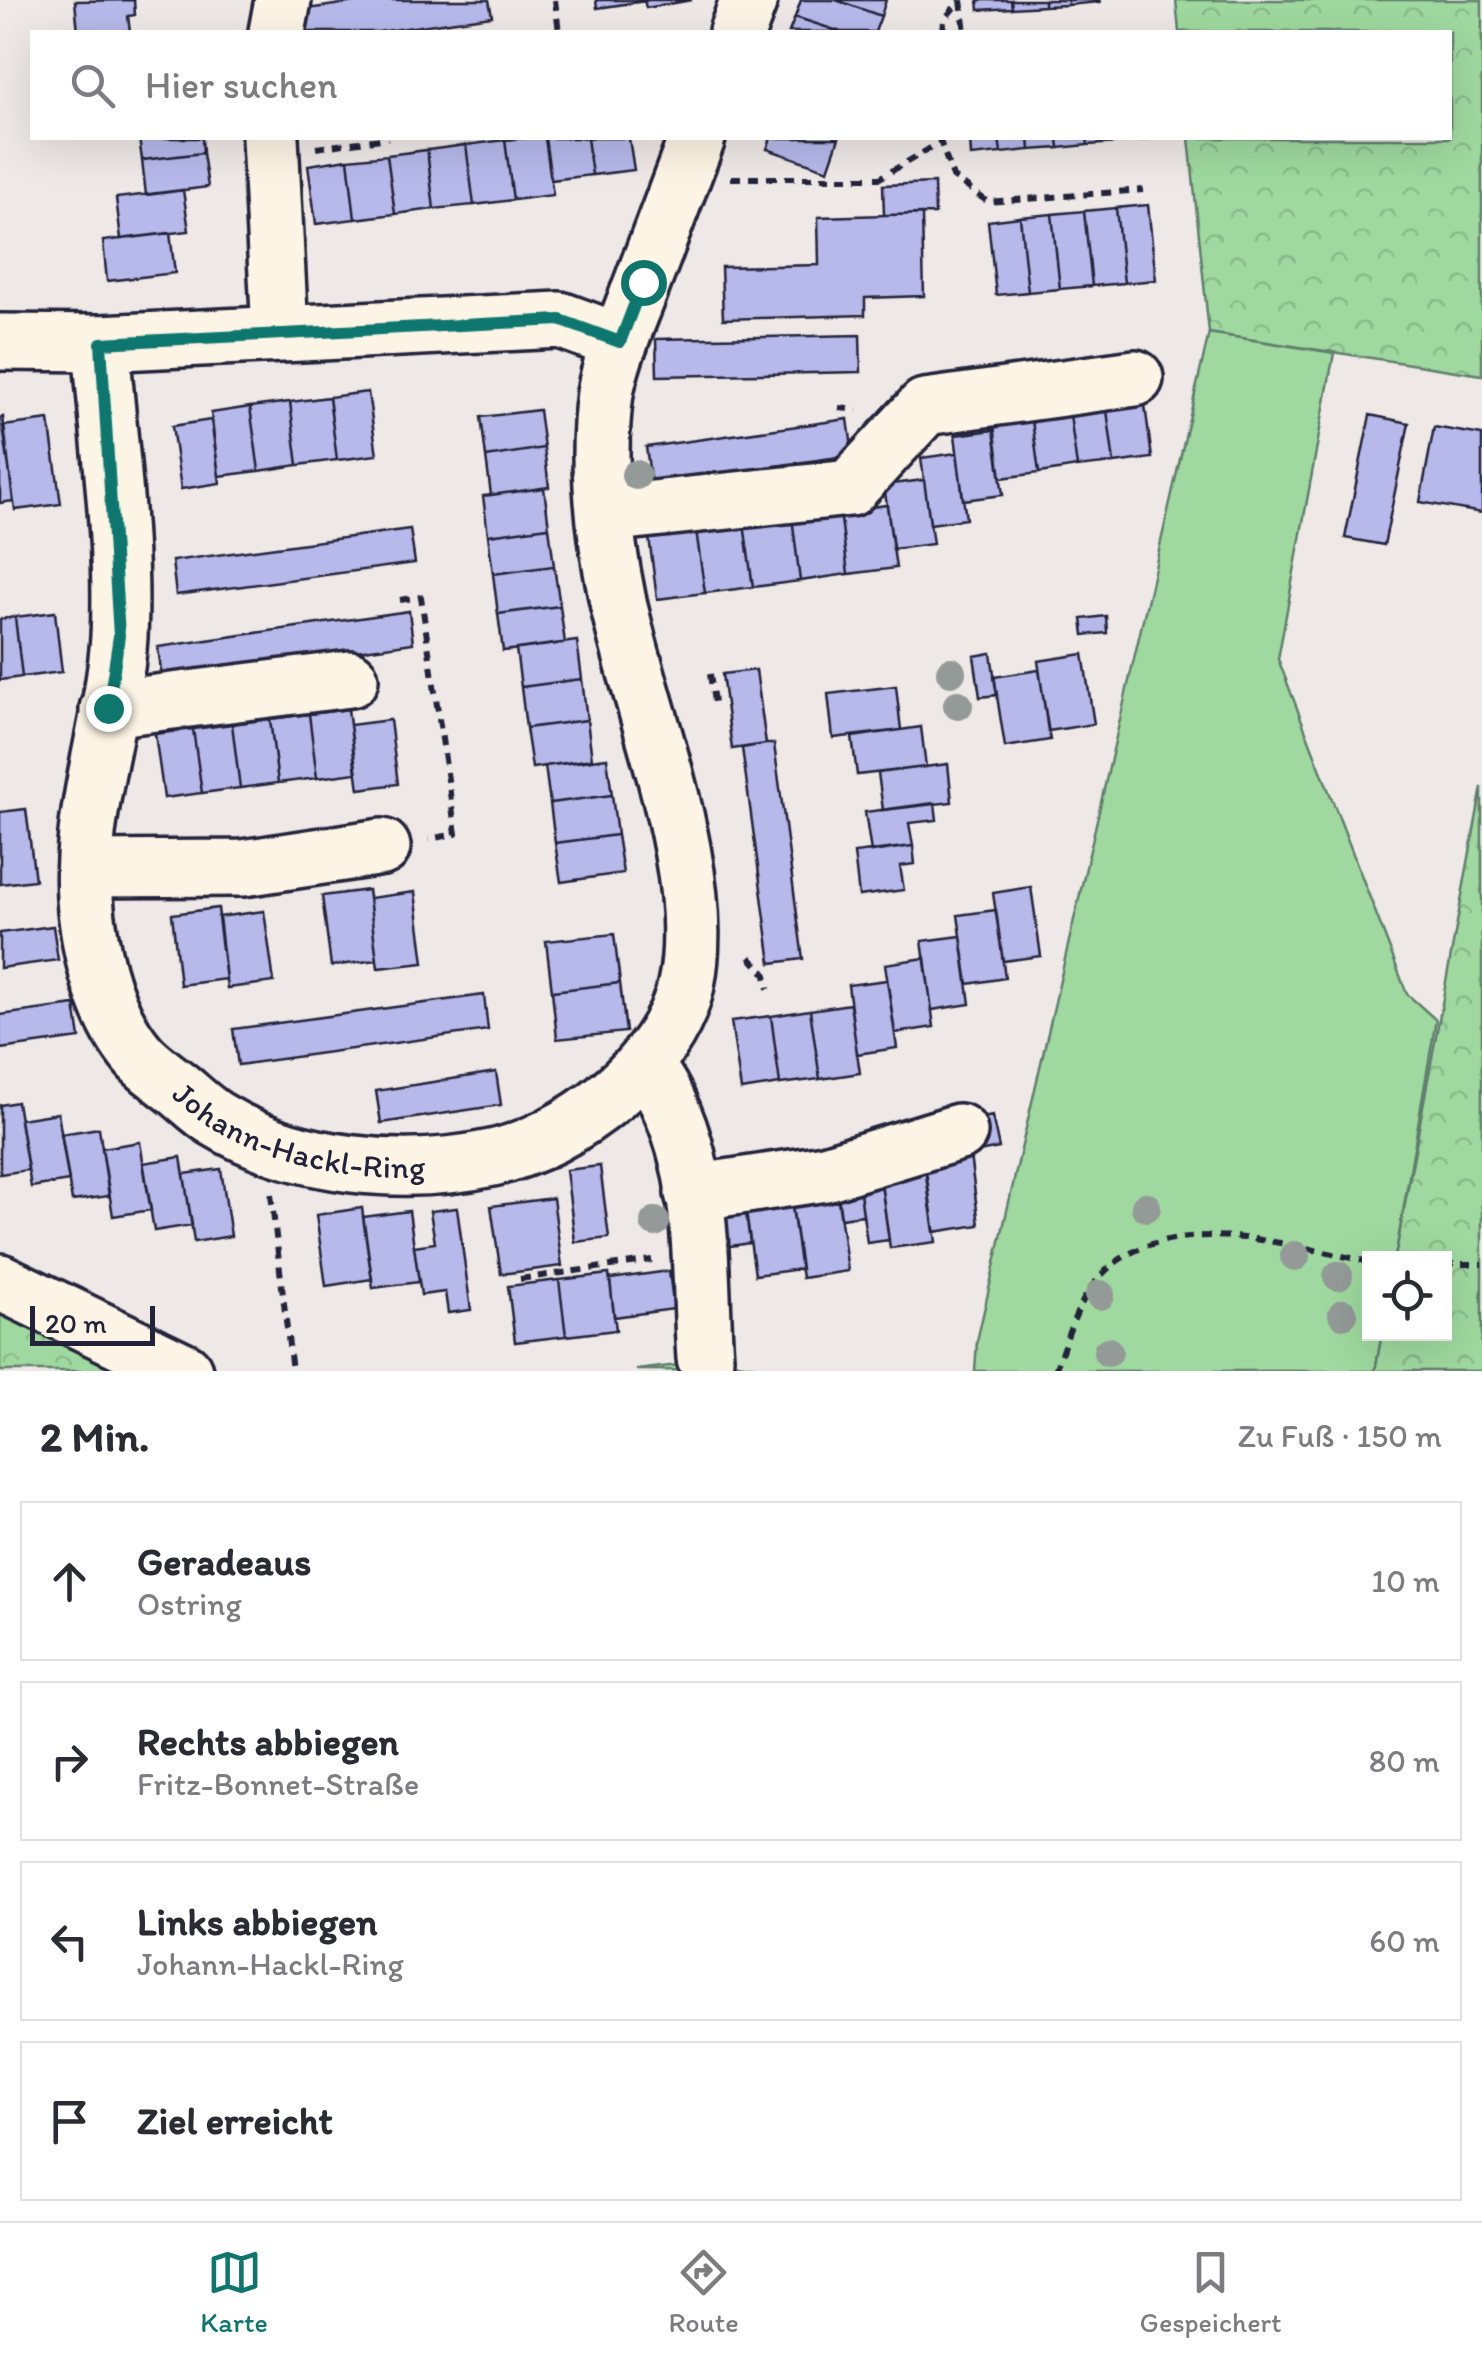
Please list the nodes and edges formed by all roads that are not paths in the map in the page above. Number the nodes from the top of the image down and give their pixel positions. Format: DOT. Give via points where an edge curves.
graph roads {
  1 [pos="283,0"];
  2 [pos="749,0"];
  3 [pos="278,30"];
  4 [pos="738,30"];
  5 [pos="290,143"];
  6 [pos="711,157"];
  7 [pos="280,334"];
  8 [pos="0,342"];
  9 [pos="620,342"];
  10 [pos="101,343"];
  11 [pos="1134,378"];
  12 [pos="606,514"];
  13 [pos="350,679"];
  14 [pos="108,708"];
  15 [pos="382,848"];
  16 [pos="86,870"];
  17 [pos="645,1066"];
  18 [pos="959,1132"];
  19 [pos="693,1193"];
  20 [pos="0,1282"];
  21 [pos="705,1358"];
  22 [pos="184,1371"];
  1 -- 3 [label="street"];
  2 -- 4 [label="street"];
  5 -- 7 [label="street"];
  6 -- 9 [label="street, Johann-Hackl-Ring"];
  7 -- 9 [label="street" via="560,320"];
  7 -- 10 [label="street"];
  8 -- 10 [label="street"];
  9 -- 12 [label="street, Johann-Hackl-Ring" via="606,392"];
  10 -- 14 [label="street, Johann-Hackl-Ring" via="118,620"];
  11 -- 12 [label="street" via="925,408 850,488"];
  12 -- 17 [label="street, Johann-Hackl-Ring" via="616,592 682,848 689,912 686,989"];
  13 -- 14 [label="street"];
  14 -- 16 [label="street, Johann-Hackl-Ring"];
  15 -- 16 [label="street" via="244,868"];
  16 -- 17 [label="street, Johann-Hackl-Ring" via="86,916 116,1024 217,1120 273,1144 369,1164 432,1166 494,1158 600,1106"];
  17 -- 19 [label="street" via="681,1127"];
  18 -- 19 [label="street" via="825,1174"];
  19 -- 21 [label="street"];
  20 -- 22 [label="street"];
}
